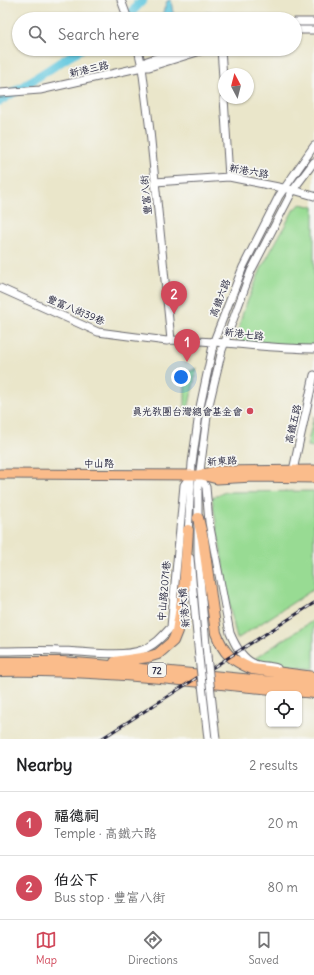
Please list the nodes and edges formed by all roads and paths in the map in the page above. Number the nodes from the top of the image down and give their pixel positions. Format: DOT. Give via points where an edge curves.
graph roads {
  1 [pos="122,2"];
  2 [pos="126,12"];
  3 [pos="302,22"];
  4 [pos="314,22"];
  5 [pos="302,30"];
  6 [pos="314,30"];
  7 [pos="140,56"];
  8 [pos="162,56"];
  9 [pos="184,56"];
  10 [pos="221,56"];
  11 [pos="142,67"];
  12 [pos="222,68"];
  13 [pos="0,93"];
  14 [pos="224,104"];
  15 [pos="314,146"];
  16 [pos="314,162"];
  17 [pos="229,177"];
  18 [pos="155,182"];
  19 [pos="284,188"];
  20 [pos="293,190"];
  21 [pos="314,196"];
  22 [pos="0,288"];
  23 [pos="171,340"];
  24 [pos="214,341"];
  25 [pos="225,342"];
  26 [pos="314,349"];
  27 [pos="314,375"];
  28 [pos="314,470"];
  29 [pos="0,474"];
  30 [pos="292,474"];
  31 [pos="195,475"];
  32 [pos="314,478"];
  33 [pos="198,518"];
  34 [pos="188,530"];
  35 [pos="213,602"];
  36 [pos="224,603"];
  37 [pos="0,651"];
  38 [pos="0,662"];
  39 [pos="100,665"];
  40 [pos="0,671"];
  41 [pos="314,672"];
  42 [pos="314,677"];
  43 [pos="314,686"];
  44 [pos="314,693"];
  45 [pos="208,739"];
  46 [pos="216,739"];
  1 -- 2 [label="street"];
  3 -- 4 [label="street"];
  5 -- 6 [label="street"];
  7 -- 11 [label="street, 豐富八街"];
  8 -- 11 [label="street, 新港三路" via="147,61"];
  9 -- 11 [label="street, 新港三路"];
  10 -- 12 [label="street"];
  11 -- 13 [label="street, 新港三路" via="40,90"];
  11 -- 18 [label="street, 豐富八街"];
  14 -- 17 [label="street"];
  15 -- 19 [label="street, 高鐵六路"];
  16 -- 20 [label="street, 高鐵六路"];
  17 -- 18 [label="street, 新港六路"];
  17 -- 19 [label="street, 新港六路"];
  18 -- 23 [label="street, 豐富八街"];
  19 -- 20 [label="street, 新港六路"];
  19 -- 24 [label="street, 高鐵六路" via="243,267"];
  20 -- 21 [label="street, 新港六路"];
  20 -- 25 [label="street, 高鐵六路" via="251,271"];
  22 -- 23 [label="street, 豐富八街39巷" via="98,332"];
  23 -- 24 [label="street, 新港七路"];
  24 -- 25 [label="street, 新港七路"];
  24 -- 31 [label="street, 高鐵六路" via="200,407"];
  25 -- 26 [label="street, 新港七路" via="285,349"];
  25 -- 31 [label="street, 高鐵六路"];
  27 -- 30 [label="street, 高鐵五路"];
  28 -- 30 [label="main road, 新東路"];
  29 -- 31 [label="main road, 中山路"];
  30 -- 31 [label="main road, 新東路" via="216,471"];
  30 -- 32 [label="main road, 新東路"];
  31 -- 33 [label="street, 新港大橋"];
  31 -- 34 [label="street, 新港大橋"];
  31 -- 36 [label="street" via="206,487 209,522"];
  31 -- 37 [label="street, 中山路2071巷" via="184,485 177,552 176,597 171,627 162,638 141,651 116,654"];
  33 -- 42 [label="highway" via="216,633 224,651 252,669"];
  33 -- 46 [label="street, 新港大橋, bridge" via="198,556"];
  34 -- 39 [label="highway" via="184,590 174,641 158,654"];
  34 -- 45 [label="street, 新港大橋, bridge"];
  35 -- 36 [label="street"];
  36 -- 41 [label="street" via="232,640 245,658 254,664"];
  38 -- 39 [label="highway, 72"];
  39 -- 43 [label="highway, 72"];
  40 -- 44 [label="highway, 72" via="106,674"];
}
